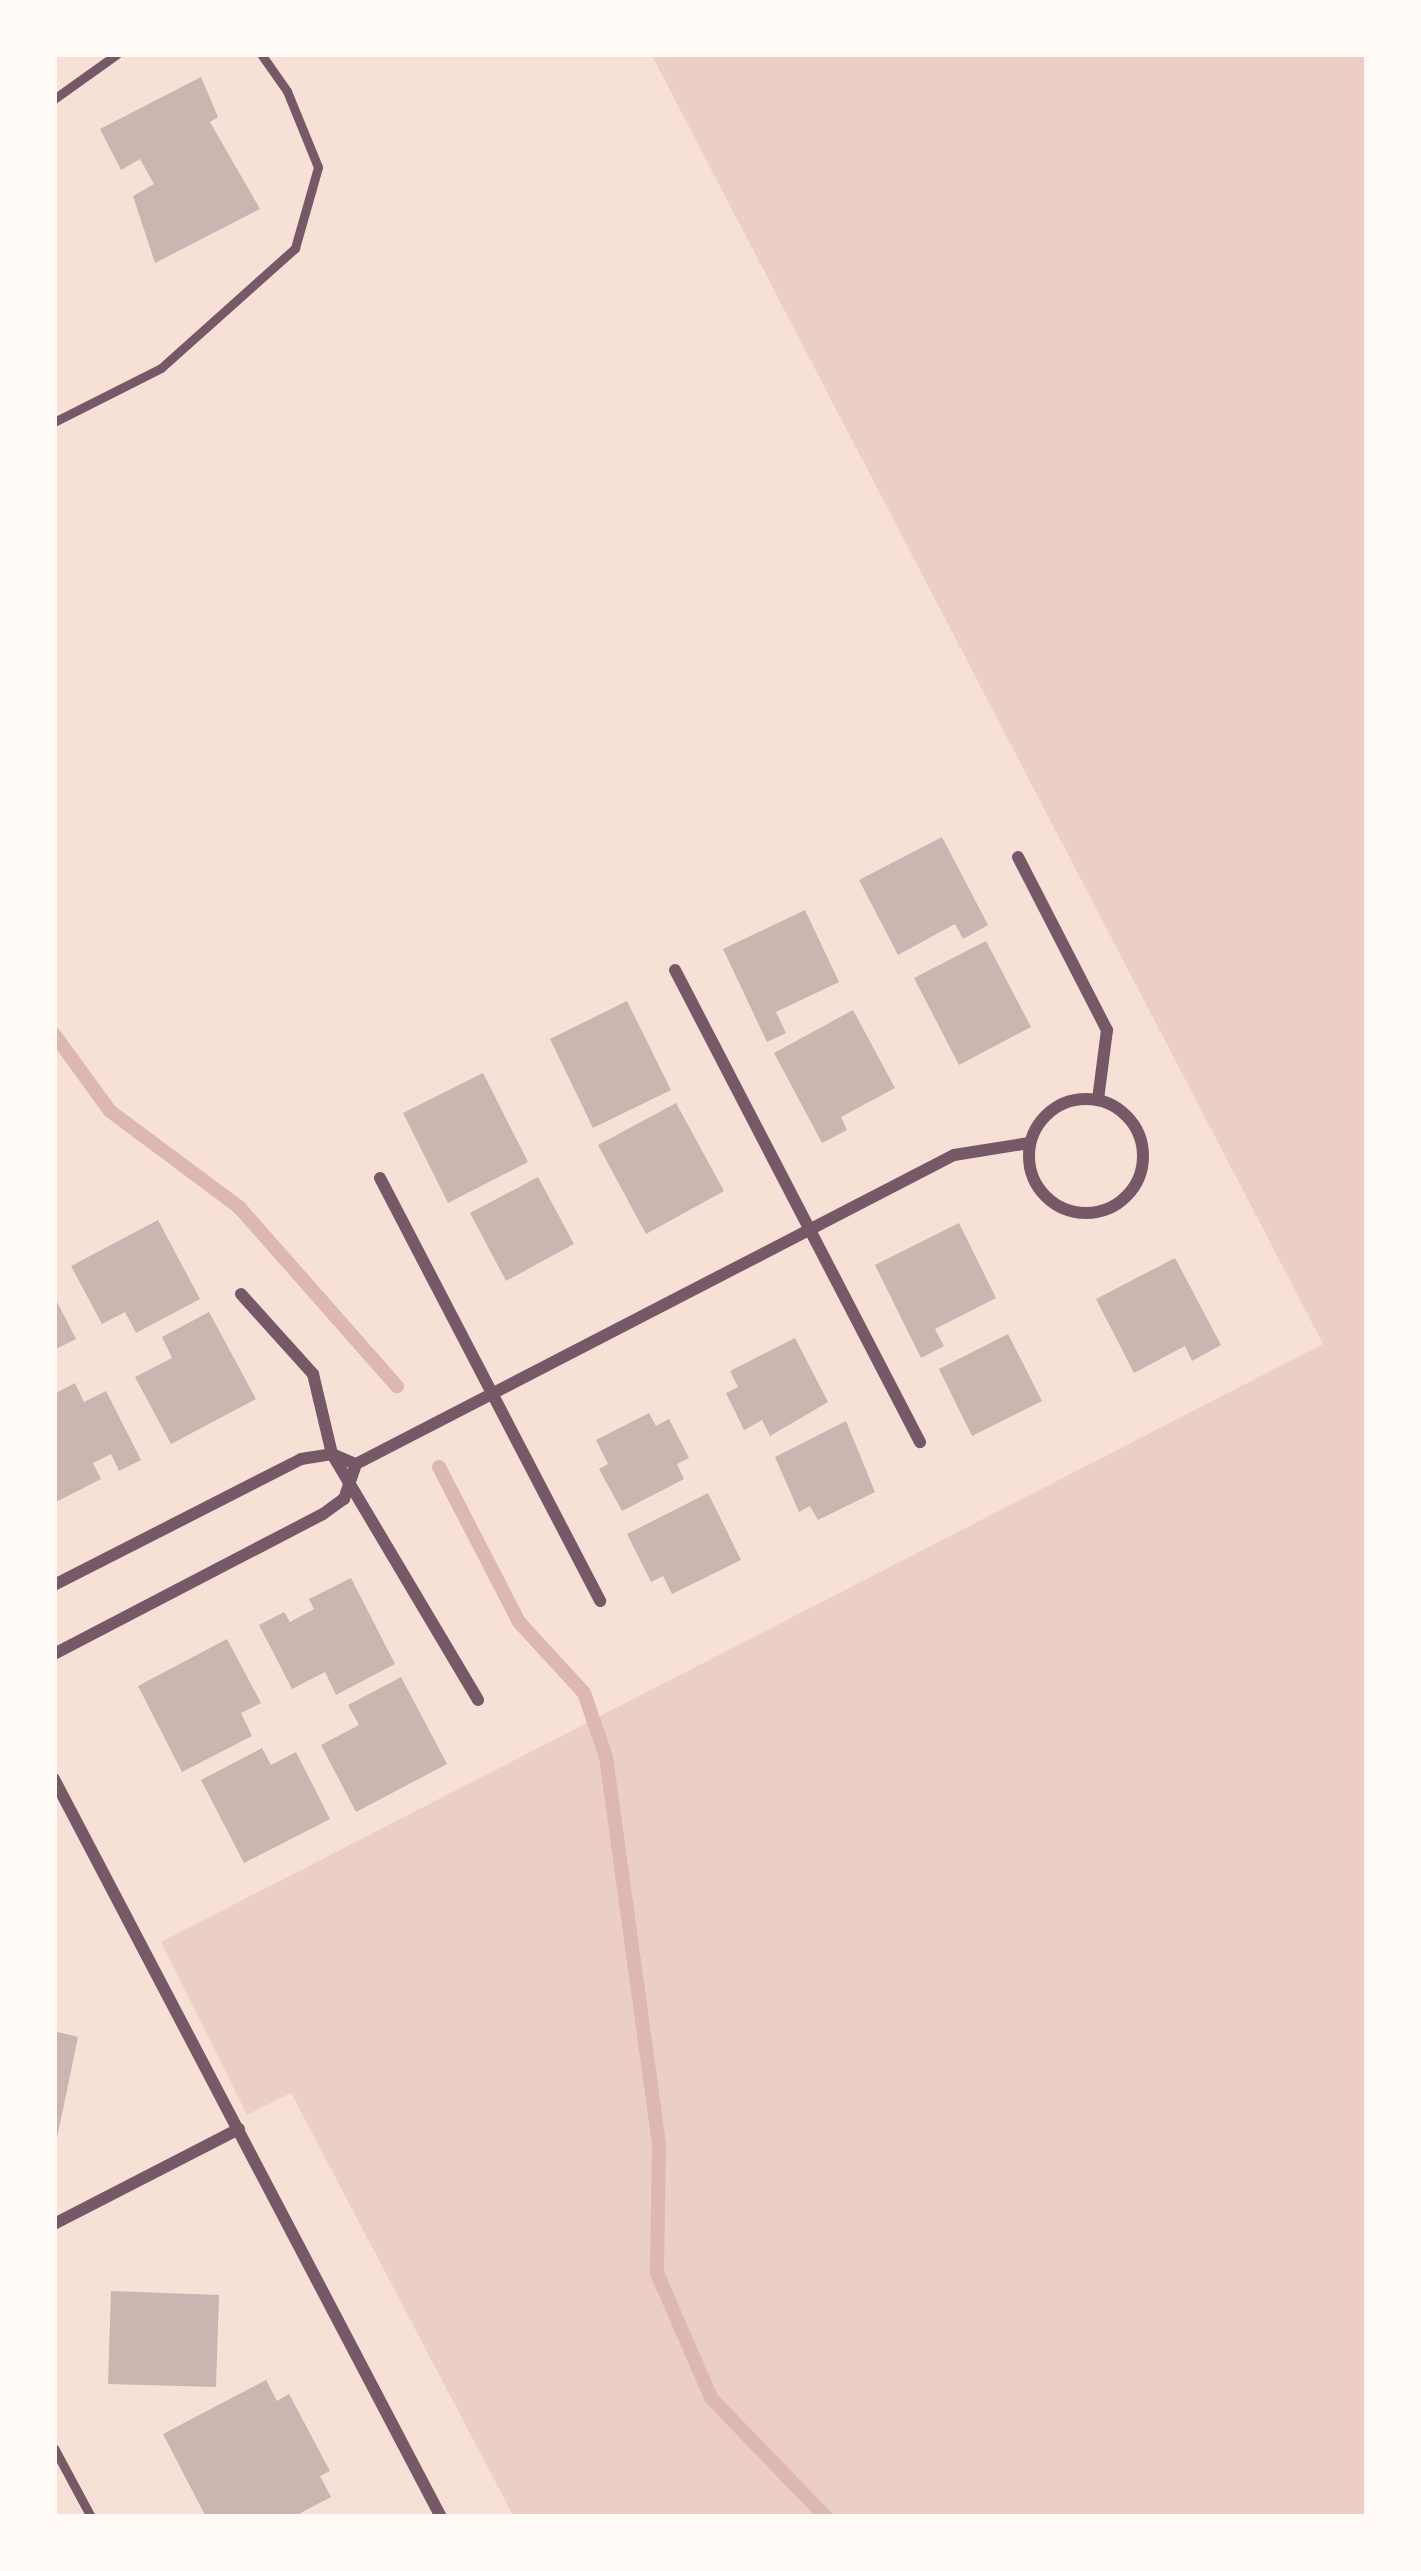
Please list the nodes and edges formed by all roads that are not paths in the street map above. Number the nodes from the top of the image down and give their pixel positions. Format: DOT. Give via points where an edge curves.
graph roads {
  1 [pos="117,54"];
  2 [pos="261,54"];
  3 [pos="54,99"];
  4 [pos="54,422"];
  5 [pos="1018,857"];
  6 [pos="675,970"];
  7 [pos="1098,1099"];
  8 [pos="1029,1143"];
  9 [pos="380,1178"];
  10 [pos="812,1229"];
  11 [pos="241,1294"];
  12 [pos="493,1395"];
  13 [pos="920,1442"];
  14 [pos="332,1454"];
  15 [pos="356,1464"];
  16 [pos="349,1485"];
  17 [pos="54,1585"];
  18 [pos="600,1601"];
  19 [pos="54,1654"];
  20 [pos="478,1700"];
  21 [pos="54,1779"];
  22 [pos="239,2129"];
  23 [pos="54,2224"];
  24 [pos="54,2448"];
  25 [pos="91,2517"];
  26 [pos="441,2517"];
  1 -- 3 [label="lane"];
  2 -- 4 [label="lane" via="287,92 318,167 295,248 161,368"];
  5 -- 7 [label="street" via="1107,1030"];
  6 -- 10 [label="street"];
  7 -- 8 [label="street" via="1054,1107"];
  7 -- 8 [label="street" via="1134,1124 1142,1145 1142,1168 1117,1204 1096,1213 1053,1203 1036,1187"];
  8 -- 10 [label="street" via="954,1155"];
  9 -- 12 [label="street"];
  10 -- 12 [label="street"];
  10 -- 13 [label="street"];
  11 -- 14 [label="street" via="313,1375"];
  12 -- 15 [label="street"];
  12 -- 18 [label="street"];
  14 -- 15 [label="street"];
  14 -- 16 [label="street"];
  14 -- 17 [label="street" via="301,1459"];
  15 -- 16 [label="street"];
  16 -- 19 [label="street" via="323,1514"];
  16 -- 20 [label="street"];
  21 -- 22 [label="street"];
  22 -- 23 [label="street"];
  22 -- 26 [label="street"];
  24 -- 25 [label="lane"];
}
